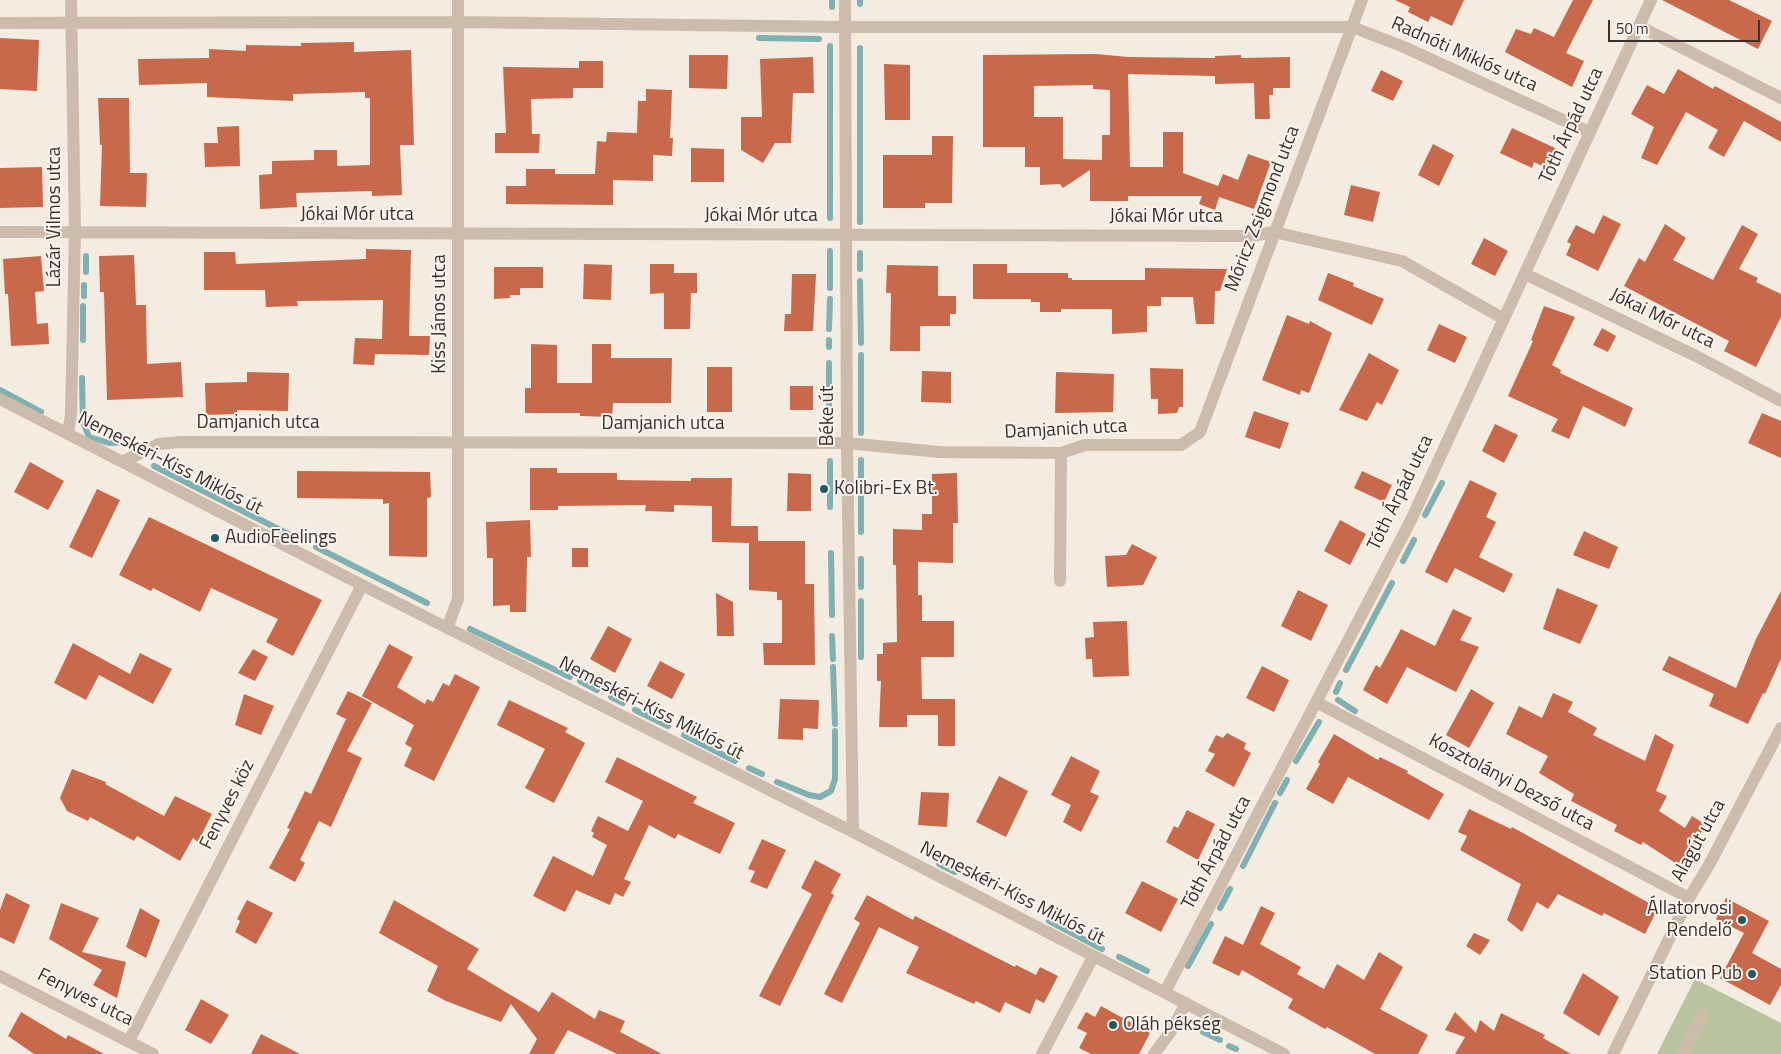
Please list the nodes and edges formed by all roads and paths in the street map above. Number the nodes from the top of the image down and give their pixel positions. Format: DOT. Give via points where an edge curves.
graph roads {
  1 [pos="71,0"];
  2 [pos="458,0"];
  3 [pos="845,0"];
  4 [pos="1362,0"];
  5 [pos="1651,0"];
  6 [pos="0,22"];
  7 [pos="72,22"];
  8 [pos="458,22"];
  9 [pos="1640,26"];
  10 [pos="845,27"];
  11 [pos="1352,28"];
  12 [pos="1781,98"];
  13 [pos="1589,132"];
  14 [pos="0,232"];
  15 [pos="75,232"];
  16 [pos="1274,232"];
  17 [pos="846,234"];
  18 [pos="459,235"];
  19 [pos="1525,274"];
  20 [pos="1504,319"];
  21 [pos="0,399"];
  22 [pos="1781,401"];
  23 [pos="1200,432"];
  24 [pos="68,433"];
  25 [pos="459,442"];
  26 [pos="847,443"];
  27 [pos="1061,453"];
  28 [pos="124,461"];
  29 [pos="1060,581"];
  30 [pos="362,585"];
  31 [pos="448,626"];
  32 [pos="1316,702"];
  33 [pos="1781,728"];
  34 [pos="852,832"];
  35 [pos="1689,898"];
  36 [pos="1093,957"];
  37 [pos="0,976"];
  38 [pos="1165,992"];
  39 [pos="1186,1003"];
  40 [pos="1703,1014"];
  41 [pos="129,1042"];
  42 [pos="153,1054"];
  43 [pos="1042,1054"];
  44 [pos="1154,1054"];
  45 [pos="1284,1054"];
  46 [pos="1613,1054"];
  47 [pos="1683,1054"];
  1 -- 7 [label="street, Lázár Vilmos utca"];
  2 -- 8 [label="street, Kiss János utca"];
  3 -- 10 [label="street, Béke út"];
  4 -- 11 [label="street, Móricz Zsigmond utca"];
  5 -- 9 [label="street, Tóth Árpád utca"];
  6 -- 7 [label="street, Radnóti Miklós utca"];
  7 -- 8 [label="street, Radnóti Miklós utca"];
  7 -- 15 [label="street, Lázár Vilmos utca"];
  8 -- 10 [label="street, Radnóti Miklós utca"];
  8 -- 18 [label="street, Kiss János utca"];
  9 -- 12 [label="street"];
  9 -- 13 [label="street, Tóth Árpád utca"];
  10 -- 11 [label="street, Radnóti Miklós utca"];
  10 -- 17 [label="street, Béke út"];
  11 -- 13 [label="street, Radnóti Miklós utca" via="1404,47"];
  11 -- 16 [label="street, Móricz Zsigmond utca"];
  13 -- 19 [label="street, Tóth Árpád utca"];
  14 -- 15 [label="street, Jókai Mór utca"];
  15 -- 18 [label="street, Jókai Mór utca"];
  15 -- 24 [label="street, Lázár Vilmos utca"];
  16 -- 17 [label="street, Jókai Mór utca" via="1252,236"];
  16 -- 20 [label="street, Jókai Mór utca" via="1402,262"];
  16 -- 23 [label="street, Móricz Zsigmond utca"];
  17 -- 18 [label="street, Jókai Mór utca"];
  17 -- 26 [label="street, Béke út"];
  18 -- 25 [label="street, Kiss János utca"];
  19 -- 20 [label="street, Tóth Árpád utca"];
  19 -- 22 [label="street, Jókai Mór utca" via="1696,356"];
  20 -- 32 [label="street, Tóth Árpád utca" via="1411,520"];
  21 -- 24 [label="street, Nemeskéri-Kiss Miklós út"];
  23 -- 27 [label="street, Damjanich utca" via="1181,446 1085,445"];
  24 -- 28 [label="street, Nemeskéri-Kiss Miklós út"];
  25 -- 26 [label="street, Damjanich utca"];
  25 -- 28 [label="street, Damjanich utca" via="180,442 159,444"];
  25 -- 31 [label="street, Kiss János utca" via="458,600"];
  26 -- 27 [label="street, Damjanich utca" via="939,452"];
  26 -- 34 [label="street, Béke út"];
  27 -- 29 [label="street"];
  28 -- 30 [label="street, Nemeskéri-Kiss Miklós út"];
  30 -- 31 [label="street, Nemeskéri-Kiss Miklós út"];
  30 -- 41 [label="street, Fenyves köz"];
  31 -- 34 [label="street, Nemeskéri-Kiss Miklós út"];
  32 -- 35 [label="street, Kosztolányi Dezső utca"];
  32 -- 38 [label="street, Tóth Árpád utca"];
  33 -- 35 [label="street, Alagút utca"];
  34 -- 36 [label="street, Nemeskéri-Kiss Miklós út"];
  35 -- 46 [label="street, Alagút utca"];
  36 -- 38 [label="street, Nemeskéri-Kiss Miklós út"];
  36 -- 43 [label="street"];
  37 -- 41 [label="street, Fenyves utca"];
  38 -- 39 [label="street, Nemeskéri-Kiss Miklós út"];
  39 -- 44 [label="street"];
  39 -- 45 [label="street, Nemeskéri-Kiss Miklós út"];
  40 -- 47 [label="street"];
  41 -- 42 [label="street, Fenyves utca"];
}
